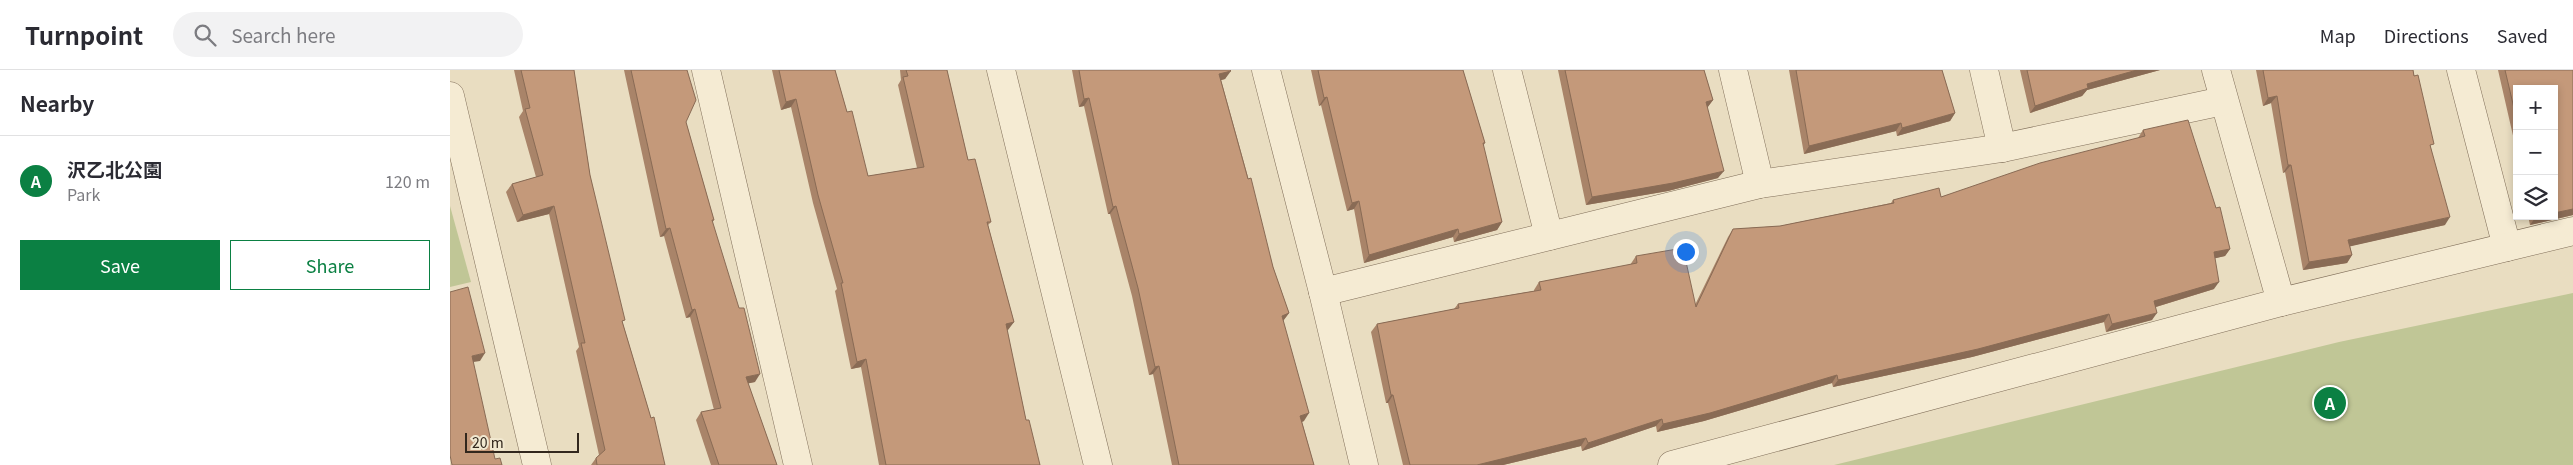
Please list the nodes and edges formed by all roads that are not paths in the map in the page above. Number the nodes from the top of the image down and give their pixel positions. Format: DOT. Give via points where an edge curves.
graph roads {
  1 [pos="706,70"];
  2 [pos="1001,70"];
  3 [pos="1266,70"];
  4 [pos="1507,70"];
  5 [pos="1733,70"];
  6 [pos="1984,70"];
  7 [pos="2216,70"];
  8 [pos="2461,70"];
  9 [pos="450,96"];
  10 [pos="2223,101"];
  11 [pos="2002,148"];
  12 [pos="1760,184"];
  13 [pos="2573,231"];
  14 [pos="1550,236"];
  15 [pos="2507,247"];
  16 [pos="1323,292"];
  17 [pos="2281,302"];
  18 [pos="536,465"];
  19 [pos="798,465"];
  20 [pos="1098,465"];
  21 [pos="1364,465"];
  22 [pos="1672,465"];
  1 -- 19 [label="street"];
  2 -- 20 [label="street"];
  3 -- 16 [label="street"];
  4 -- 14 [label="street"];
  5 -- 12 [label="street"];
  6 -- 11 [label="street"];
  7 -- 10 [label="street"];
  8 -- 15 [label="street"];
  9 -- 18 [label="street"];
  10 -- 11 [label="street"];
  10 -- 17 [label="street"];
  11 -- 12 [label="street"];
  12 -- 14 [label="street"];
  13 -- 15 [label="street"];
  14 -- 16 [label="street"];
  15 -- 17 [label="street"];
  16 -- 21 [label="street"];
  17 -- 22 [label="street"];
}
